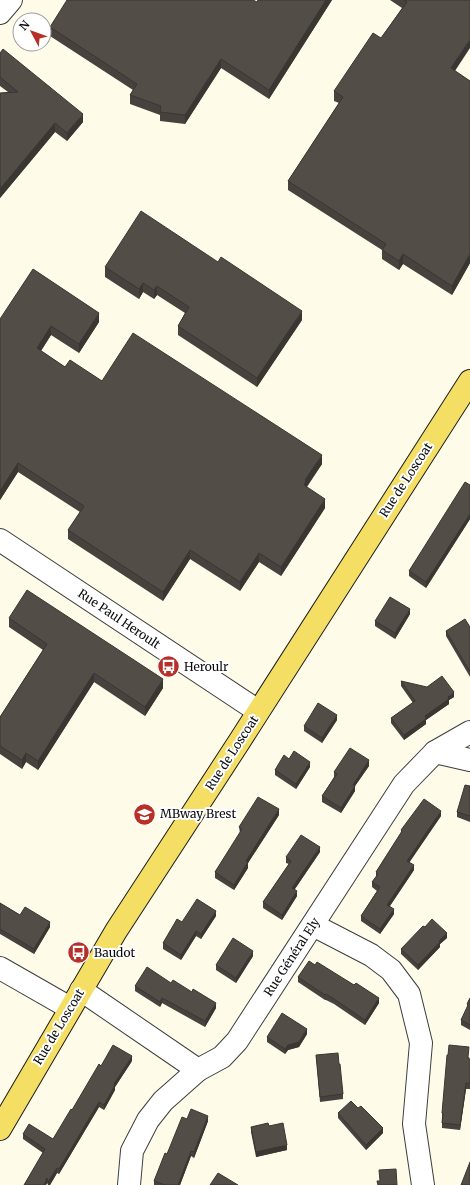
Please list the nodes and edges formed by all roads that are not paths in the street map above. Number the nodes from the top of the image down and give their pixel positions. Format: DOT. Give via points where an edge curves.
graph roads {
  1 [pos="11,0"];
  2 [pos="0,13"];
  3 [pos="470,381"];
  4 [pos="0,540"];
  5 [pos="258,712"];
  6 [pos="470,732"];
  7 [pos="435,752"];
  8 [pos="470,760"];
  9 [pos="313,925"];
  10 [pos="0,968"];
  11 [pos="76,999"];
  12 [pos="198,1070"];
  13 [pos="0,1129"];
  14 [pos="129,1185"];
  15 [pos="423,1185"];
  1 -- 2 [label="street"];
  3 -- 5 [label="main road, Rue de Loscoat"];
  4 -- 5 [label="street, Rue Paul Heroult"];
  5 -- 11 [label="main road, Rue de Loscoat" via="116,931"];
  6 -- 7 [label="street, Rue Général Ely"];
  7 -- 8 [label="street"];
  7 -- 9 [label="street, Rue Général Ely" via="404,784"];
  9 -- 12 [label="street, Rue Général Ely" via="237,1041 222,1057"];
  9 -- 15 [label="street" via="371,955 391,970 409,994 421,1043 414,1124"];
  10 -- 11 [label="street"];
  11 -- 12 [label="street"];
  11 -- 13 [label="main road, Rue de Loscoat"];
  12 -- 14 [label="street, Rue Général Ely" via="163,1101 148,1120 132,1151"];
}
